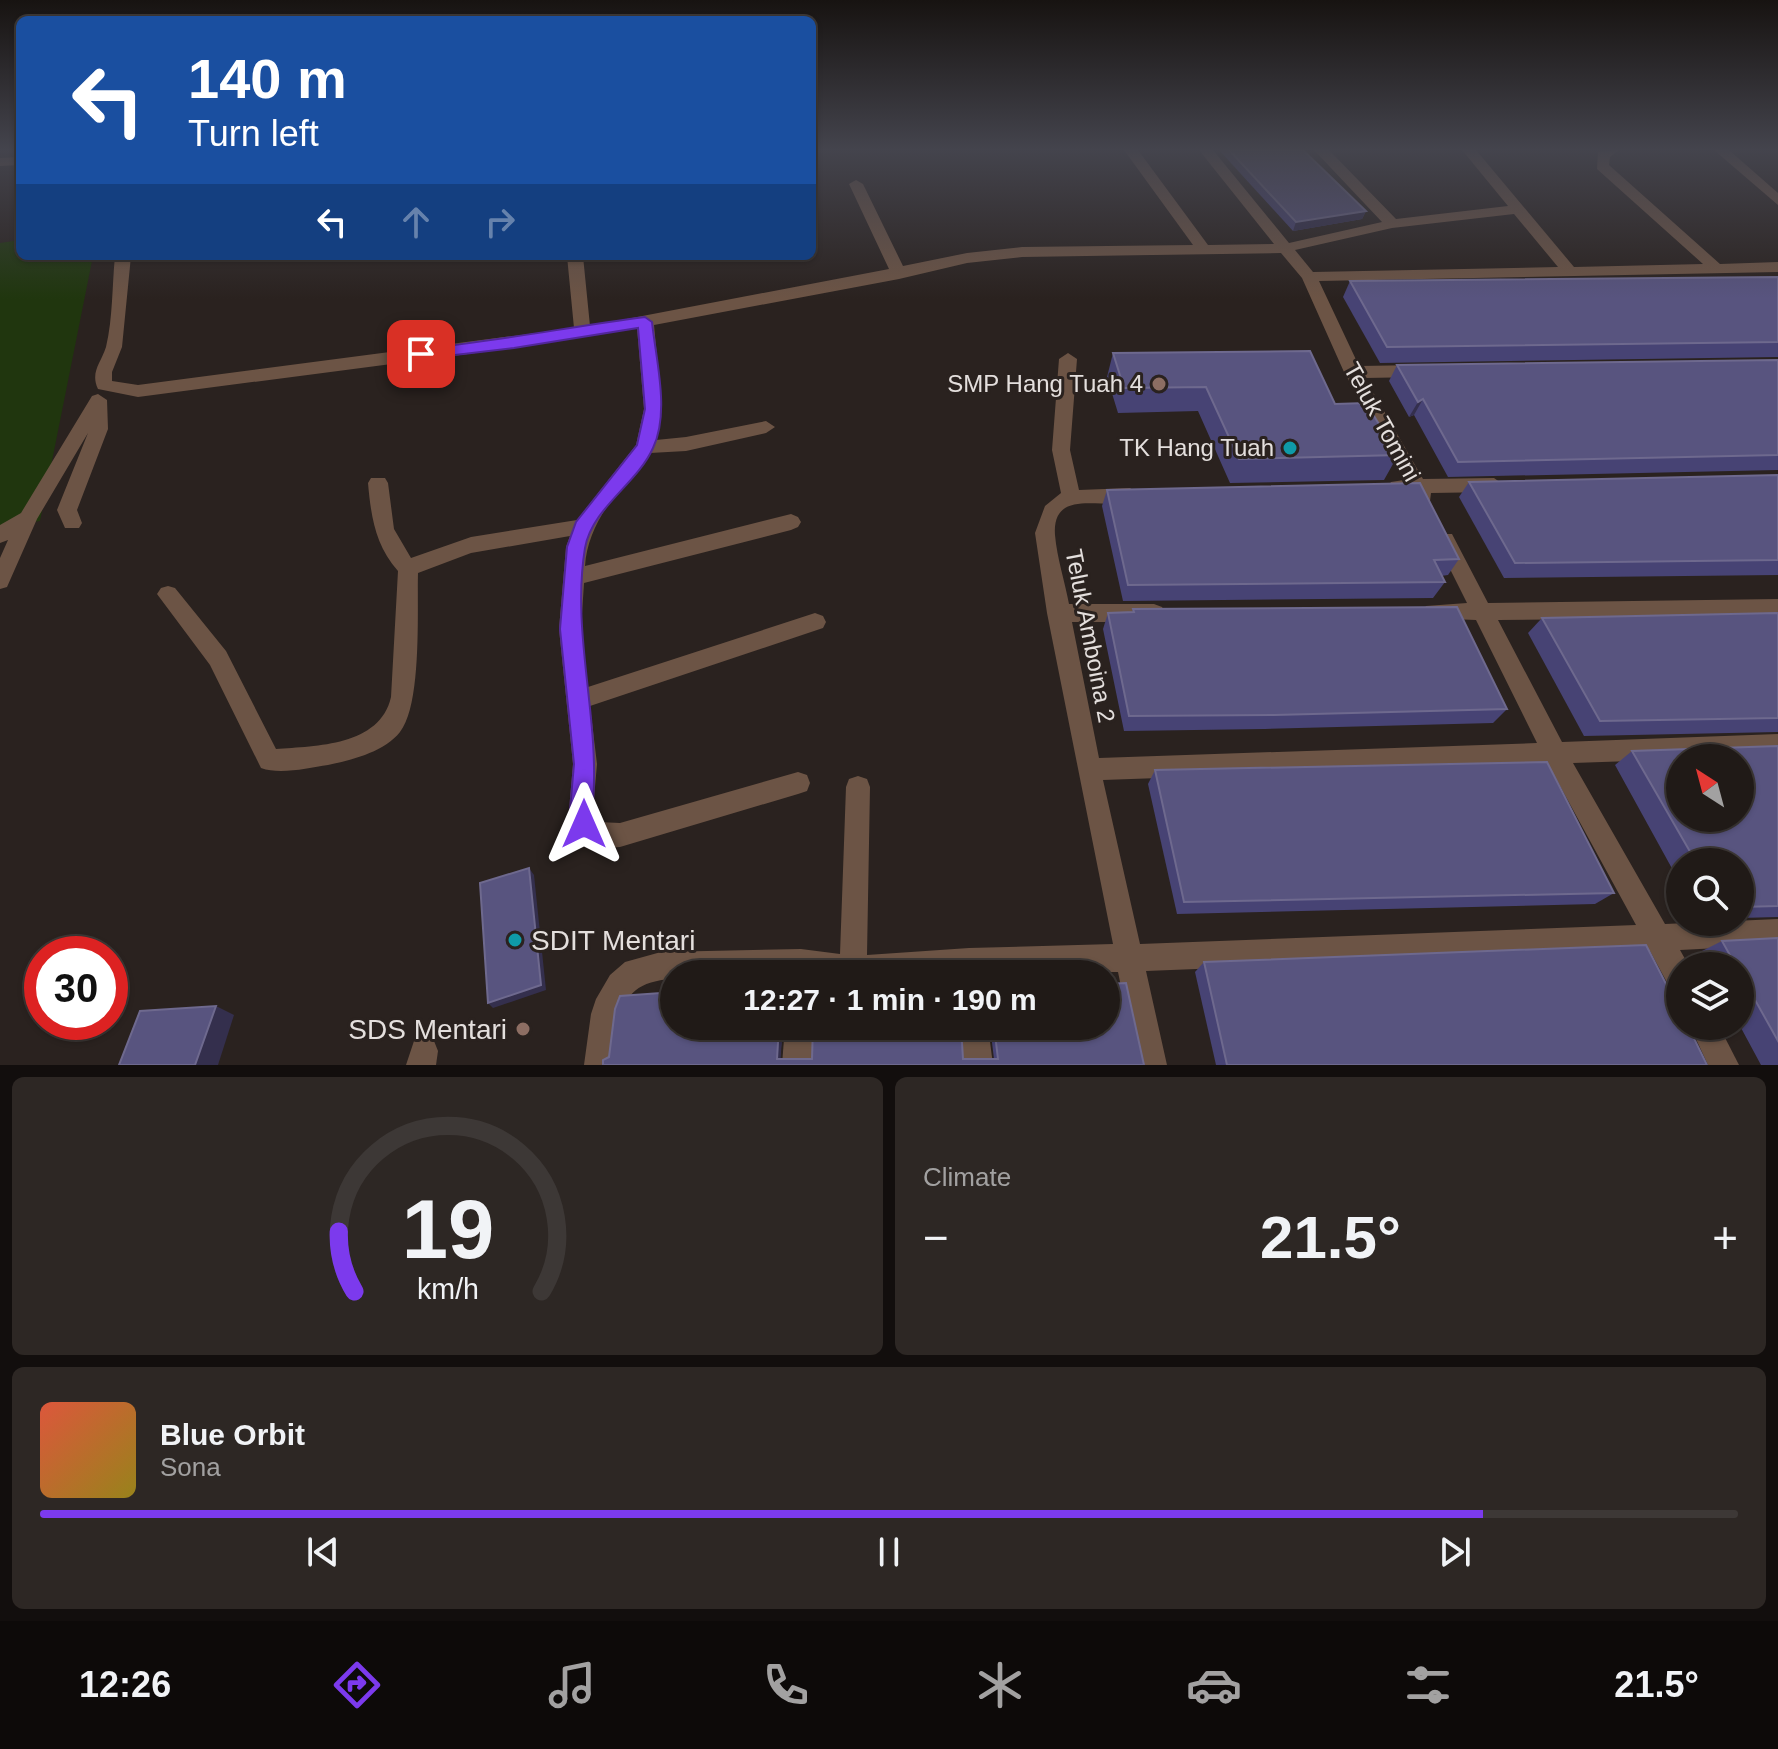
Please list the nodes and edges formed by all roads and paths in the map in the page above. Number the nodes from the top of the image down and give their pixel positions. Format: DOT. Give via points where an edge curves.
graph roads {
  1 [pos="864,200"];
  2 [pos="1167,200"];
  3 [pos="1246,200"];
  4 [pos="1369,200"];
  5 [pos="1511,200"];
  6 [pos="1640,200"];
  7 [pos="1519,209"];
  8 [pos="1392,224"];
  9 [pos="1202,247"];
  10 [pos="1285,248"];
  11 [pos="123,260"];
  12 [pos="575,260"];
  13 [pos="1715,267"];
  14 [pos="1778,267"];
  15 [pos="1570,272"];
  16 [pos="899,274"];
  17 [pos="1309,277"];
  18 [pos="645,322"];
  19 [pos="582,330"];
  20 [pos="1068,359"];
  21 [pos="1445,371"];
  22 [pos="1353,372"];
  23 [pos="100,394"];
  24 [pos="766,427"];
  25 [pos="645,447"];
  26 [pos="378,483"];
  27 [pos="1512,485"];
  28 [pos="1418,487"];
  29 [pos="1370,488"];
  30 [pos="1150,494"];
  31 [pos="1071,497"];
  32 [pos="28,518"];
  33 [pos="791,522"];
  34 [pos="72,523"];
  35 [pos="583,527"];
  36 [pos="0,535"];
  37 [pos="408,569"];
  38 [pos="575,577"];
  39 [pos="0,581"];
  40 [pos="168,594"];
  41 [pos="1778,608"];
  42 [pos="1405,612"];
  43 [pos="1484,612"];
  44 [pos="1058,613"];
  45 [pos="1169,613"];
  46 [pos="815,622"];
  47 [pos="577,700"];
  48 [pos="1778,745"];
  49 [pos="1555,753"];
  50 [pos="1089,769"];
  51 [pos="798,783"];
  52 [pos="858,787"];
  53 [pos="1778,932"];
  54 [pos="1659,936"];
  55 [pos="1667,952"];
  56 [pos="1130,958"];
  57 [pos="853,960"];
  58 [pos="1098,960"];
  59 [pos="660,966"];
  60 [pos="798,1040"];
  61 [pos="975,1040"];
  62 [pos="1711,1040"];
  63 [pos="599,1065"];
  64 [pos="797,1065"];
  65 [pos="978,1065"];
  66 [pos="1152,1065"];
  67 [pos="1724,1065"];
  1 -- 16 [label="street"];
  2 -- 9 [label="street"];
  3 -- 10 [label="street, Teluk Tomini"];
  4 -- 8 [label="street"];
  5 -- 7 [label="street"];
  6 -- 13 [label="street"];
  7 -- 8 [label="street"];
  7 -- 15 [label="street"];
  8 -- 10 [label="street"];
  9 -- 10 [label="street"];
  9 -- 16 [label="street" via="1022,252"];
  10 -- 17 [label="street, Teluk Tomini"];
  11 -- 23 [label="street" via="114,347"];
  12 -- 19 [label="street"];
  13 -- 14 [label="street"];
  13 -- 15 [label="street"];
  15 -- 17 [label="street"];
  16 -- 18 [label="street"];
  17 -- 22 [label="street, Teluk Tomini"];
  18 -- 19 [label="street"];
  18 -- 25 [label="street" via="653,409"];
  19 -- 23 [label="street"];
  20 -- 31 [label="street" via="1061,450"];
  21 -- 22 [label="street"];
  22 -- 28 [label="street, Teluk Tomini"];
  23 -- 32 [label="street"];
  23 -- 34 [label="street" via="99,429 67,510"];
  24 -- 25 [label="street"];
  25 -- 35 [label="street"];
  26 -- 37 [label="street" via="382,527 391,551"];
  27 -- 28 [label="street"];
  28 -- 29 [label="street"];
  28 -- 43 [label="street, Teluk Tomini"];
  30 -- 31 [label="street"];
  31 -- 44 [label="street, Teluk Amboina 2" via="1053,509 1045,533"];
  32 -- 36 [label="street"];
  32 -- 39 [label="street"];
  33 -- 38 [label="street"];
  35 -- 37 [label="street" via="444,552"];
  35 -- 38 [label="street"];
  37 -- 40 [label="street" via="397,717 374,739 305,758 269,760 218,658"];
  38 -- 47 [label="street" via="570,629"];
  41 -- 43 [label="street"];
  42 -- 43 [label="street"];
  43 -- 49 [label="street, Teluk Tomini"];
  44 -- 45 [label="street"];
  44 -- 50 [label="street, Teluk Amboina 2"];
  46 -- 47 [label="street"];
  47 -- 51 [label="street" via="585,764 581,810 591,833 620,835"];
  48 -- 49 [label="street"];
  49 -- 50 [label="street"];
  49 -- 54 [label="street, Teluk Tomini"];
  50 -- 56 [label="street, Teluk Amboina 2"];
  52 -- 57 [label="street"];
  53 -- 54 [label="street"];
  54 -- 55 [label="street, Teluk Tomini"];
  54 -- 56 [label="street"];
  56 -- 58 [label="street"];
  56 -- 66 [label="street, Teluk Amboina 2"];
  59 -- 63 [label="street" via="635,972 620,985 605,1014"];
  60 -- 64 [label="street"];
  61 -- 65 [label="street"];
  62 -- 67 [label="street"];
}
